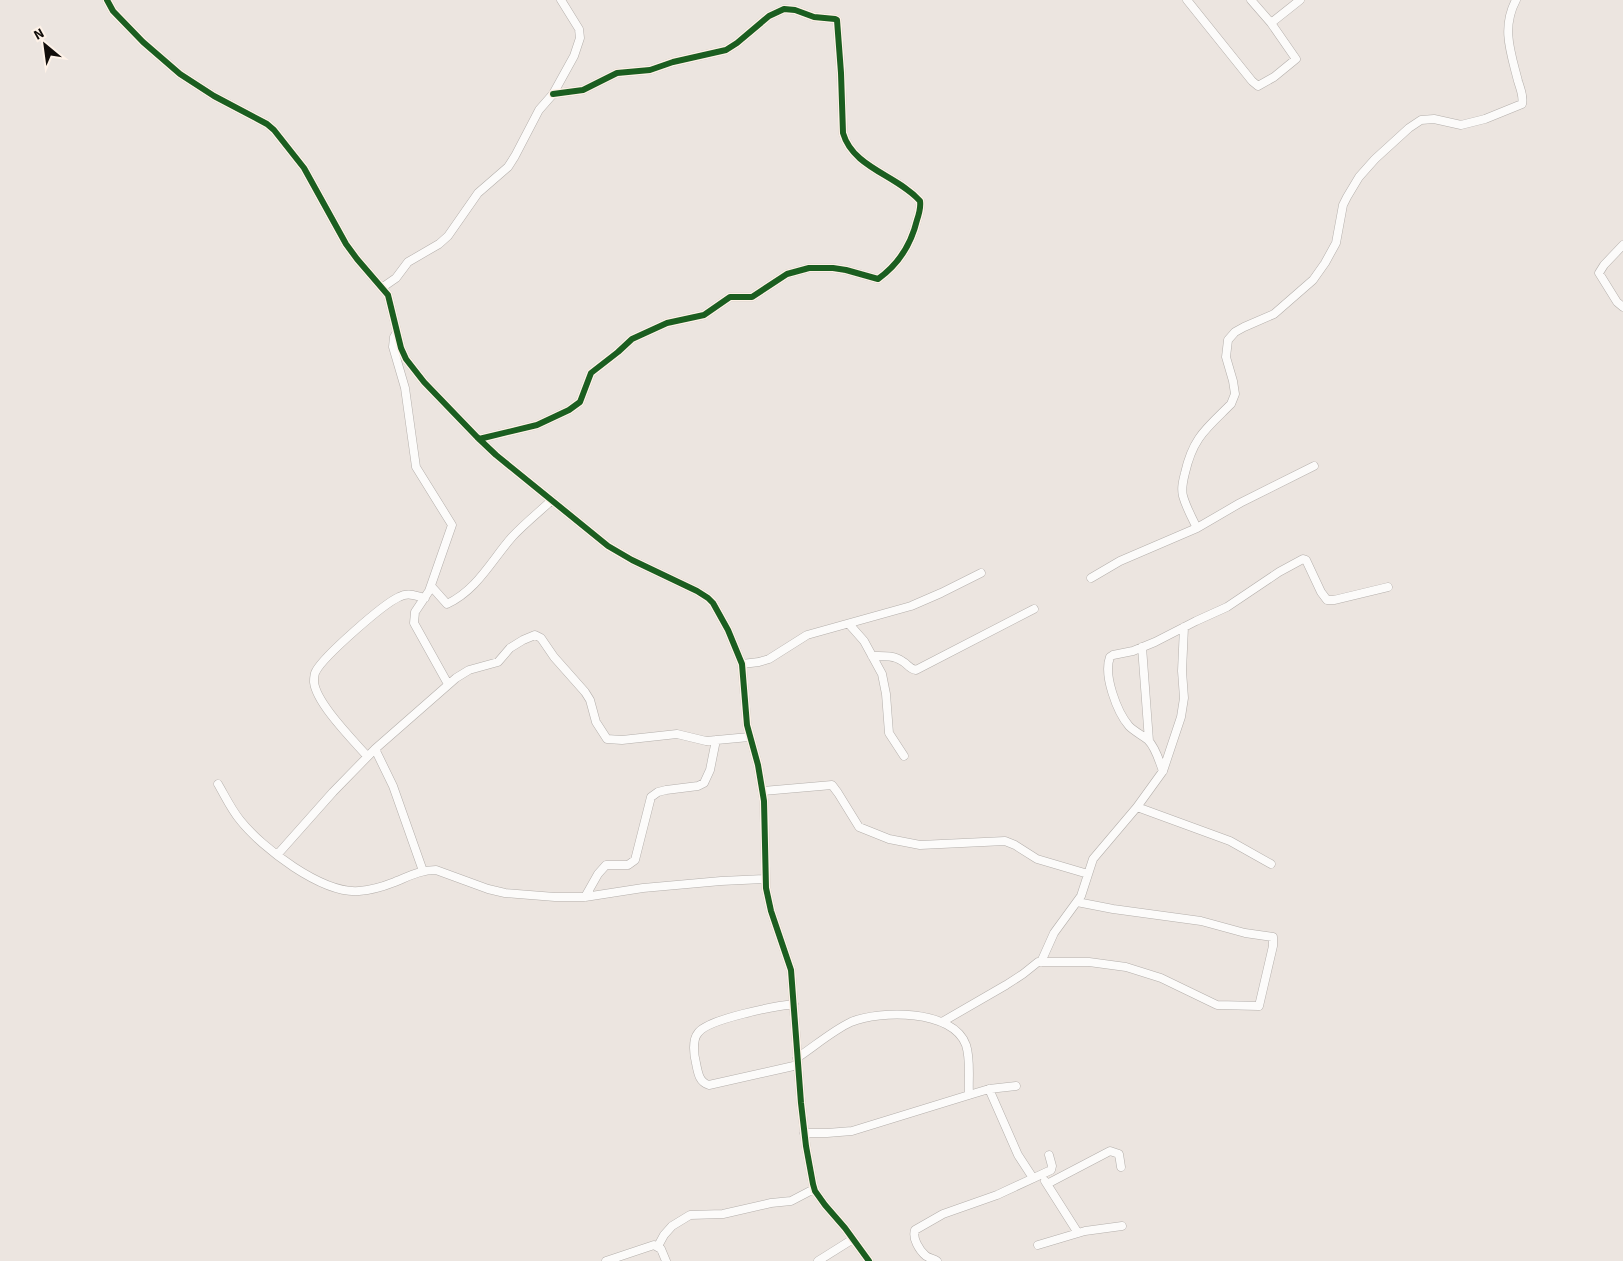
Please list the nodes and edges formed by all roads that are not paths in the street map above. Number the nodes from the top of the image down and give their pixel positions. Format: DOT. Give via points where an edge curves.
graph roads {
  1 [pos="107,0"];
  2 [pos="561,0"];
  3 [pos="1187,0"];
  4 [pos="1251,0"];
  5 [pos="1300,0"];
  6 [pos="1516,0"];
  7 [pos="1271,23"];
  8 [pos="553,94"];
  9 [pos="1623,245"];
  10 [pos="383,287"];
  11 [pos="1623,307"];
  12 [pos="397,332"];
  13 [pos="479,439"];
  14 [pos="1314,466"];
  15 [pos="552,500"];
  16 [pos="1196,528"];
  17 [pos="981,573"];
  18 [pos="1091,578"];
  19 [pos="430,586"];
  20 [pos="1388,587"];
  21 [pos="425,598"];
  22 [pos="1034,609"];
  23 [pos="849,624"];
  24 [pos="1184,627"];
  25 [pos="1142,647"];
  26 [pos="872,656"];
  27 [pos="742,664"];
  28 [pos="448,684"];
  29 [pos="750,738"];
  30 [pos="716,740"];
  31 [pos="1149,740"];
  32 [pos="375,749"];
  33 [pos="367,756"];
  34 [pos="904,756"];
  35 [pos="1163,771"];
  36 [pos="218,784"];
  37 [pos="763,791"];
  38 [pos="1137,807"];
  39 [pos="277,855"];
  40 [pos="1271,864"];
  41 [pos="423,871"];
  42 [pos="1088,874"];
  43 [pos="765,879"];
  44 [pos="585,897"];
  45 [pos="1077,902"];
  46 [pos="1041,962"];
  47 [pos="794,1004"];
  48 [pos="942,1022"];
  49 [pos="797,1062"];
  50 [pos="1016,1086"];
  51 [pos="989,1089"];
  52 [pos="969,1094"];
  53 [pos="804,1133"];
  54 [pos="1050,1155"];
  55 [pos="1121,1167"];
  56 [pos="1041,1175"];
  57 [pos="1033,1178"];
  58 [pos="1046,1184"];
  59 [pos="814,1190"];
  60 [pos="1122,1226"];
  61 [pos="1078,1233"];
  62 [pos="853,1239"];
  63 [pos="1038,1245"];
  64 [pos="658,1246"];
  65 [pos="606,1261"];
  66 [pos="666,1261"];
  67 [pos="818,1261"];
  68 [pos="869,1261"];
  69 [pos="937,1261"];
  1 -- 10 [label="street" via="113,11 143,42 180,74 274,130 304,168 346,244"];
  2 -- 8 [label="street" via="580,34 574,56"];
  3 -- 7 [label="street" via="1258,86 1296,59"];
  4 -- 7 [label="street"];
  5 -- 7 [label="street"];
  6 -- 16 [label="street" via="1509,24 1508,47 1522,104 1461,125 1429,119 1409,128 1374,159 1356,182 1343,205 1336,243 1313,280 1274,314 1231,335 1226,357 1235,398 1194,444 1183,484 1183,496"];
  8 -- 10 [label="street" via="538,110 511,163 478,193 450,234 406,264 396,278"];
  8 -- 13 [label="street" via="583,90 617,73 650,70 726,50 769,16 784,9 814,17 835,18 841,73 842,129 846,141 862,160 912,192 920,200 920,208 913,236 905,251 878,279 832,268 809,268 787,274 755,296 730,297 704,315 667,323 632,339 591,373 580,402 569,410 536,426"];
  9 -- 11 [label="street" via="1598,273"];
  10 -- 12 [label="street" via="391,302"];
  12 -- 13 [label="street" via="404,354 414,370"];
  12 -- 19 [label="street" via="393,347 405,388 416,468 452,525"];
  13 -- 15 [label="street"];
  14 -- 16 [label="street"];
  15 -- 19 [label="street" via="514,535 479,579 463,593 447,604"];
  15 -- 27 [label="street" via="608,546 708,598 728,630"];
  16 -- 18 [label="street" via="1120,561"];
  17 -- 23 [label="street" via="911,606"];
  19 -- 21 [label="street"];
  20 -- 24 [label="street" via="1327,600 1303,559 1227,607"];
  21 -- 28 [label="street" via="415,612 414,623"];
  21 -- 33 [label="street" via="408,594 388,603 343,642 314,673 314,684 328,710"];
  22 -- 26 [label="street" via="916,670 896,657"];
  23 -- 26 [label="street"];
  23 -- 27 [label="street" via="802,637 765,660"];
  24 -- 25 [label="street"];
  24 -- 35 [label="street" via="1184,698"];
  25 -- 31 [label="street"];
  25 -- 31 [label="street" via="1113,655 1108,665 1122,717 1131,728"];
  26 -- 34 [label="street" via="884,682 889,733"];
  27 -- 29 [label="street" via="744,707"];
  28 -- 30 [label="street" via="469,670 497,662 516,644 538,636 586,692 594,719 607,739 677,734 703,741"];
  28 -- 32 [label="street"];
  29 -- 30 [label="street"];
  29 -- 37 [label="street"];
  30 -- 44 [label="street" via="704,783 654,794 635,860 628,865 604,867"];
  31 -- 35 [label="street"];
  32 -- 33 [label="street"];
  32 -- 41 [label="street" via="393,786"];
  33 -- 39 [label="street"];
  35 -- 38 [label="street"];
  36 -- 39 [label="street" via="240,820"];
  37 -- 42 [label="street" via="832,786 859,827 889,839 920,845 1008,842 1041,860"];
  37 -- 43 [label="street"];
  38 -- 40 [label="street" via="1230,841"];
  38 -- 42 [label="street" via="1093,860"];
  39 -- 41 [label="street" via="308,876 347,891 391,884"];
  41 -- 44 [label="street" via="436,870 505,893"];
  42 -- 45 [label="street"];
  43 -- 44 [label="street" via="642,888"];
  43 -- 47 [label="street" via="771,911 791,970"];
  45 -- 46 [label="street" via="1054,933"];
  45 -- 46 [label="street" via="1200,922 1273,938 1259,1006 1224,1006 1210,1002 1161,978 1126,967 1089,962"];
  46 -- 48 [label="street" via="1036,962 1024,974"];
  47 -- 49 [label="street"];
  47 -- 49 [label="street" via="752,1012 703,1028 696,1036 694,1052 699,1076 703,1083 709,1085"];
  48 -- 49 [label="street" via="896,1014 864,1018 841,1028"];
  48 -- 52 [label="street" via="960,1035 966,1046"];
  49 -- 53 [label="street"];
  50 -- 51 [label="street"];
  51 -- 52 [label="street"];
  51 -- 57 [label="street" via="1018,1155"];
  52 -- 53 [label="street" via="852,1131"];
  53 -- 59 [label="street"];
  54 -- 56 [label="street" via="1052,1168"];
  55 -- 58 [label="street" via="1119,1154 1110,1151"];
  56 -- 57 [label="street"];
  56 -- 58 [label="street"];
  57 -- 69 [label="street" via="943,1214 917,1228 914,1239 926,1256"];
  58 -- 61 [label="street"];
  59 -- 62 [label="street"];
  59 -- 64 [label="street" via="791,1201 723,1214 690,1215 672,1226"];
  60 -- 61 [label="street"];
  61 -- 63 [label="street"];
  62 -- 67 [label="street"];
  62 -- 68 [label="street"];
  64 -- 65 [label="street"];
  64 -- 66 [label="street"];
}
